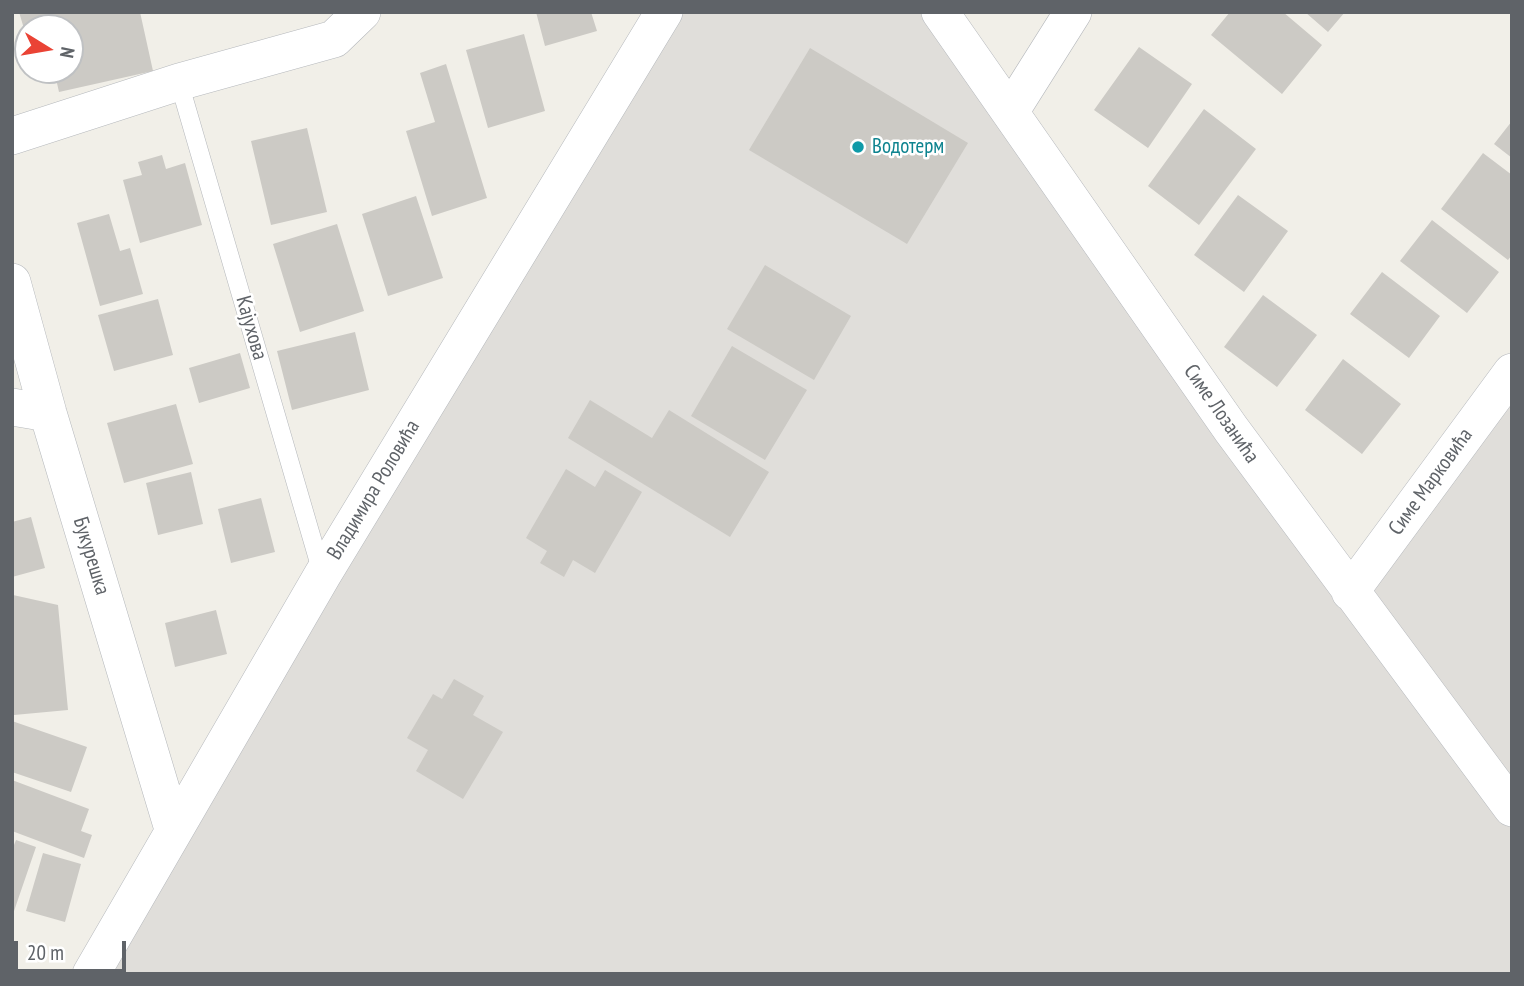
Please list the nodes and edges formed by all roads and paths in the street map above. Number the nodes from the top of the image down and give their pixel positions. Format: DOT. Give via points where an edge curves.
graph roads {
  1 [pos="362,12"];
  2 [pos="664,12"];
  3 [pos="940,12"];
  4 [pos="1073,12"];
  5 [pos="179,82"];
  6 [pos="1010,112"];
  7 [pos="12,136"];
  8 [pos="12,282"];
  9 [pos="1512,372"];
  10 [pos="12,407"];
  11 [pos="48,413"];
  12 [pos="323,574"];
  13 [pos="1350,592"];
  14 [pos="1512,808"];
  15 [pos="173,828"];
  16 [pos="91,974"];
  1 -- 5 [label="street" via="334,39"];
  2 -- 12 [label="street, Владимира Роловића"];
  3 -- 6 [label="street, Симе Лозанића"];
  4 -- 6 [label="street"];
  5 -- 7 [label="street"];
  5 -- 12 [label="lane, Кајухова"];
  6 -- 13 [label="street, Симе Лозанића"];
  8 -- 11 [label="street, Букурешка"];
  9 -- 13 [label="street, Симе Марковића"];
  10 -- 11 [label="street"];
  11 -- 15 [label="street, Букурешка"];
  12 -- 15 [label="street, Владимира Роловића"];
  13 -- 14 [label="street, Симе Лозанића"];
  15 -- 16 [label="street, Владимира Роловића"];
}
